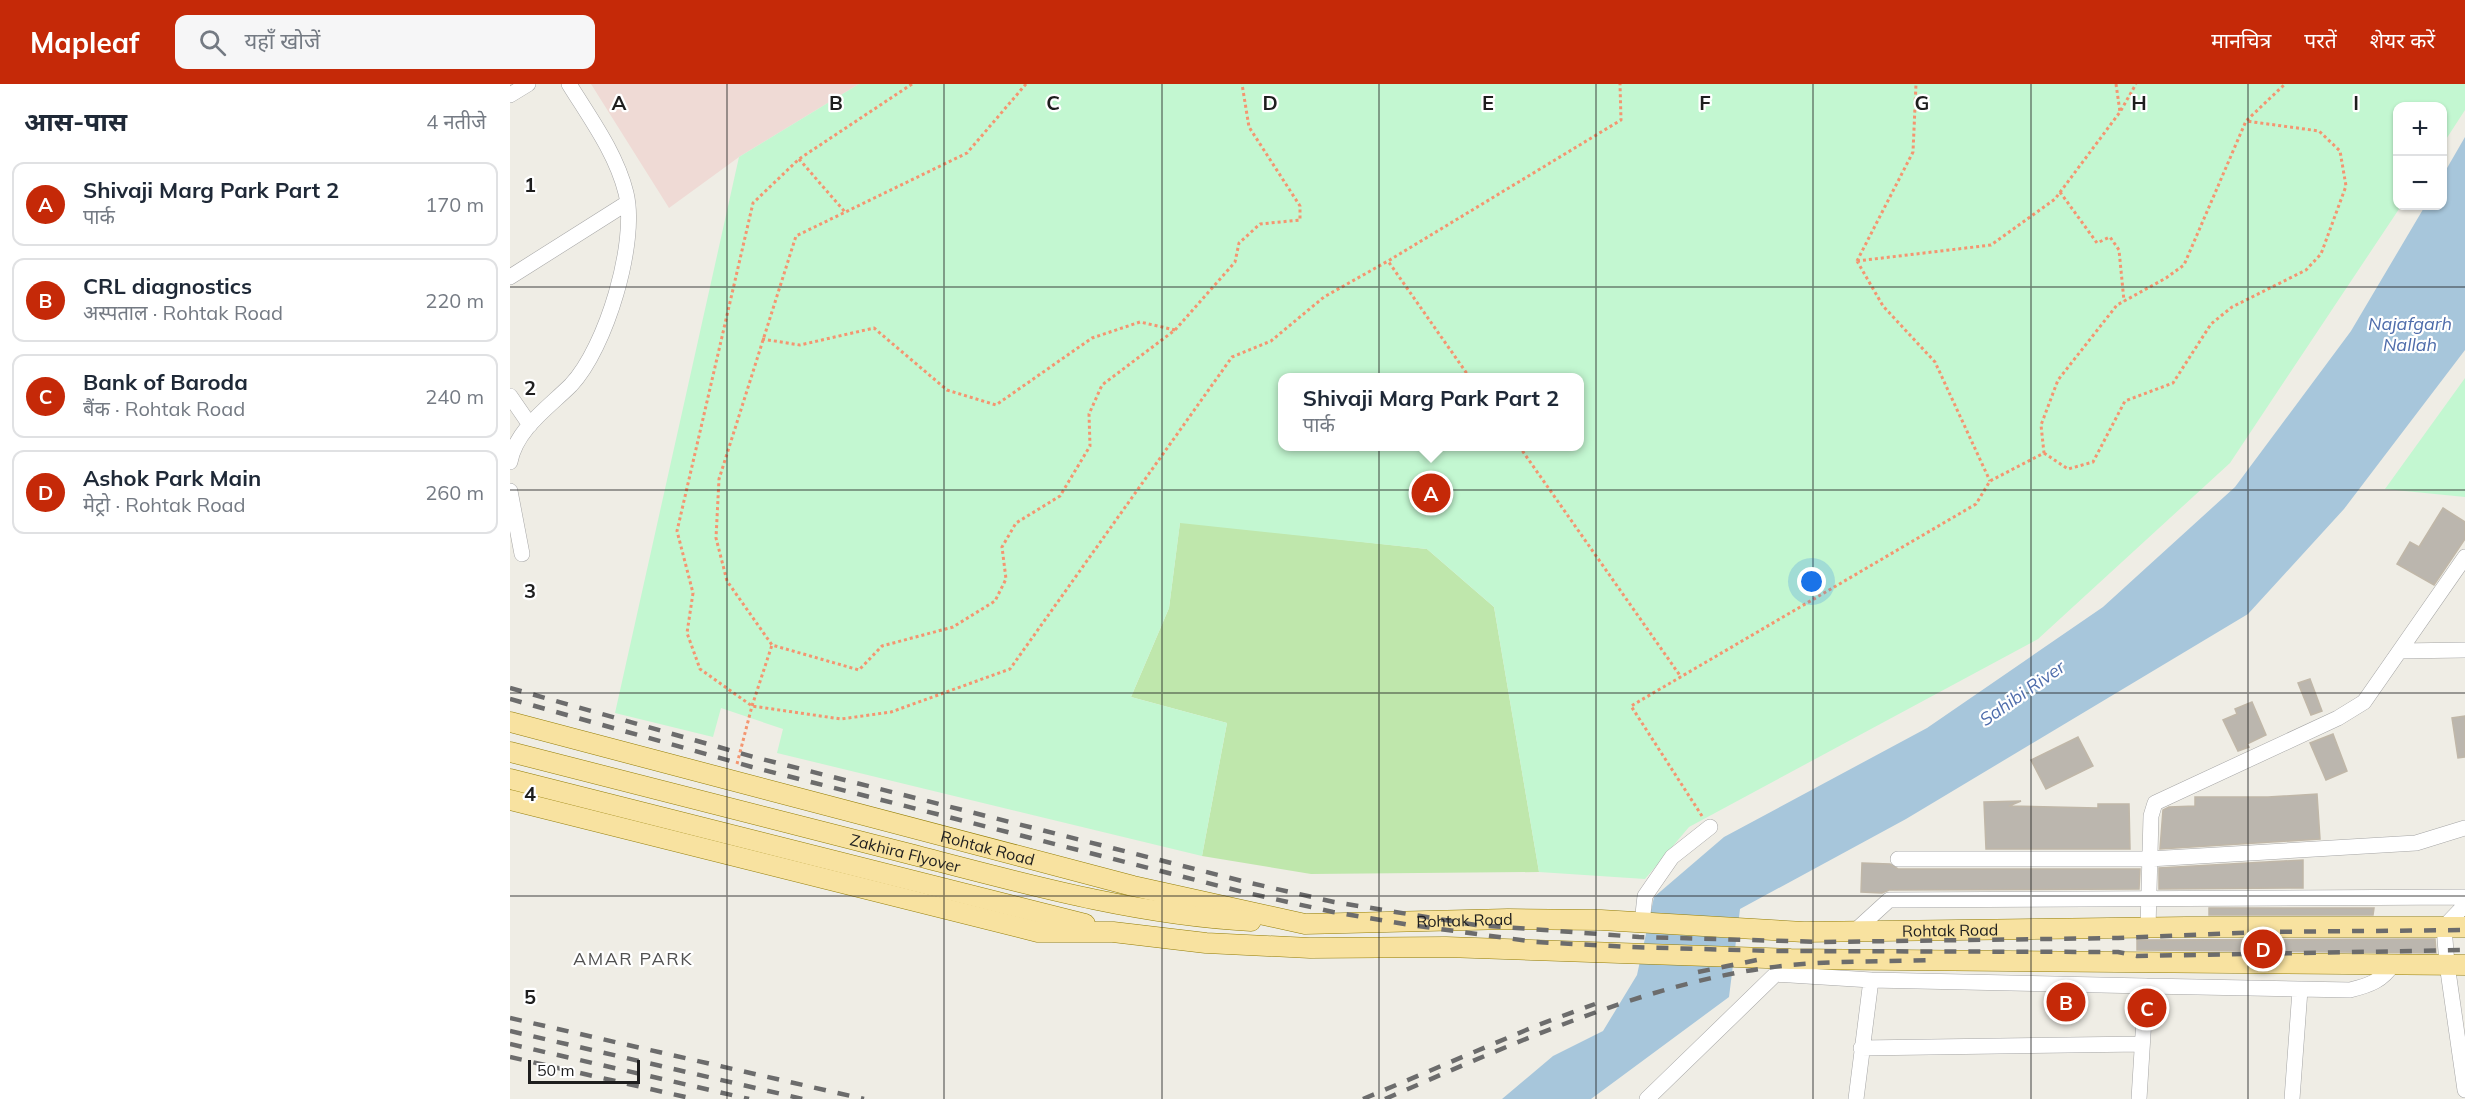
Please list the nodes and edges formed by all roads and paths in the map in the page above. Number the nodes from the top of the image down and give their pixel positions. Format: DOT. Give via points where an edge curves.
graph roads {
  1 [pos="528,84"];
  2 [pos="569,84"];
  3 [pos="912,84"];
  4 [pos="1026,84"];
  5 [pos="1242,84"];
  6 [pos="1620,84"];
  7 [pos="1916,84"];
  8 [pos="2116,84"];
  9 [pos="2136,84"];
  10 [pos="2285,84"];
  11 [pos="510,95"];
  12 [pos="2120,112"];
  13 [pos="2246,121"];
  14 [pos="799,159"];
  15 [pos="2060,192"];
  16 [pos="627,203"];
  17 [pos="845,212"];
  18 [pos="1388,261"];
  19 [pos="1857,261"];
  20 [pos="510,277"];
  21 [pos="2124,302"];
  22 [pos="1175,330"];
  23 [pos="762,339"];
  24 [pos="1466,373"];
  25 [pos="510,396"];
  26 [pos="530,425"];
  27 [pos="1522,451"];
  28 [pos="2044,453"];
  29 [pos="510,462"];
  30 [pos="1990,481"];
  31 [pos="510,491"];
  32 [pos="522,554"];
  33 [pos="2465,557"];
  34 [pos="772,645"];
  35 [pos="2465,650"];
  36 [pos="2400,651"];
  37 [pos="1681,677"];
  38 [pos="752,705"];
  39 [pos="510,722"];
  40 [pos="510,752"];
  41 [pos="510,779"];
  42 [pos="733,780"];
  43 [pos="510,800"];
  44 [pos="1710,827"];
  45 [pos="2465,828"];
  46 [pos="1898,859"];
  47 [pos="2150,859"];
  48 [pos="2465,897"];
  49 [pos="2148,900"];
  50 [pos="2465,904"];
  51 [pos="1642,923"];
  52 [pos="1305,924"];
  53 [pos="2444,927"];
  54 [pos="2465,927"];
  55 [pos="2148,928"];
  56 [pos="1855,931"];
  57 [pos="1113,932"];
  58 [pos="1791,959"];
  59 [pos="2394,963"];
  60 [pos="2456,964"];
  61 [pos="1776,974"];
  62 [pos="1871,980"];
  63 [pos="2146,986"];
  64 [pos="2300,990"];
  65 [pos="2142,1044"];
  66 [pos="1861,1048"];
  67 [pos="2465,1090"];
  68 [pos="1647,1099"];
  69 [pos="1856,1099"];
  70 [pos="2139,1099"];
  71 [pos="2292,1099"];
  1 -- 11 [label="street"];
  2 -- 16 [label="street" via="612,156"];
  3 -- 14 [label="path"];
  4 -- 17 [label="path" via="967,153"];
  5 -- 22 [label="path" via="1249,127 1300,206 1300,220 1260,224 1239,243 1235,262"];
  6 -- 18 [label="path" via="1621,120"];
  7 -- 19 [label="path" via="1913,152"];
  8 -- 12 [label="path"];
  9 -- 12 [label="path"];
  10 -- 13 [label="path"];
  12 -- 15 [label="path"];
  13 -- 21 [label="path" via="2184,265"];
  13 -- 28 [label="path" via="2319,131 2340,151 2346,186 2321,254 2306,270 2232,307 2211,324 2174,383 2125,401 2092,462 2068,470"];
  14 -- 17 [label="path"];
  14 -- 38 [label="path" via="753,203 677,531 693,593 687,633 700,669"];
  15 -- 19 [label="path" via="1992,245"];
  15 -- 21 [label="path" via="2097,243 2110,237 2119,250"];
  16 -- 20 [label="street"];
  16 -- 26 [label="street" via="630,224 616,292 595,351 573,383"];
  17 -- 23 [label="path" via="796,236"];
  18 -- 24 [label="path"];
  18 -- 38 [label="path" via="1324,297 1271,341 1232,357 1010,669 891,712 841,719"];
  19 -- 30 [label="path" via="1883,306 1935,362"];
  21 -- 28 [label="path" via="2117,305 2058,380 2041,425"];
  22 -- 23 [label="path" via="1140,322 1092,338 996,405 947,390 874,328 800,345"];
  22 -- 34 [label="path" via="1102,385 1089,414 1090,446 1060,496 1016,523 1002,547 1006,579 995,601 953,627 882,646 859,670"];
  23 -- 34 [label="path" via="719,479 716,538 727,582"];
  25 -- 26 [label="street"];
  26 -- 29 [label="street" via="520,437"];
  27 -- 37 [label="path"];
  28 -- 30 [label="path"];
  30 -- 37 [label="path" via="1976,504"];
  31 -- 32 [label="street"];
  33 -- 36 [label="street"];
  34 -- 38 [label="path"];
  35 -- 36 [label="street"];
  36 -- 47 [label="street" via="2364,702 2352,711 2155,802 2151,808"];
  37 -- 44 [label="path" via="1631,706"];
  38 -- 42 [label="path"];
  39 -- 42 [label="main road, Rohtak Road"];
  40 -- 52 [label="main road, Zakhira Flyover" via="1118,906 1209,919"];
  41 -- 57 [label="main road, Zakhira Flyover"];
  42 -- 52 [label="main road, Rohtak Road" via="1133,886"];
  43 -- 57 [label="main road, Rohtak Road" via="1038,932"];
  44 -- 51 [label="street" via="1672,857 1645,896"];
  45 -- 47 [label="street" via="2416,843"];
  46 -- 47 [label="street"];
  47 -- 49 [label="street"];
  48 -- 49 [label="street"];
  49 -- 55 [label="street"];
  49 -- 56 [label="street" via="1889,900"];
  50 -- 53 [label="street"];
  51 -- 52 [label="main road, Rohtak Road" via="1508,919"];
  51 -- 56 [label="main road, Rohtak Road"];
  53 -- 54 [label="main road, Rohtak Road"];
  53 -- 55 [label="main road, Rohtak Road"];
  53 -- 60 [label="street"];
  55 -- 56 [label="main road, Rohtak Road"];
  57 -- 58 [label="main road, Rohtak Road" via="1206,943 1310,948 1446,947"];
  58 -- 59 [label="main road, Rohtak Road"];
  58 -- 61 [label="street"];
  59 -- 60 [label="main road, Rohtak Road"];
  59 -- 64 [label="street" via="2387,975 2374,984 2350,990"];
  60 -- 67 [label="street"];
  61 -- 62 [label="street"];
  61 -- 68 [label="street"];
  62 -- 63 [label="street"];
  62 -- 66 [label="street"];
  63 -- 64 [label="street"];
  63 -- 65 [label="street"];
  64 -- 71 [label="street"];
  65 -- 66 [label="street"];
  65 -- 70 [label="street"];
  66 -- 69 [label="street"];
}
